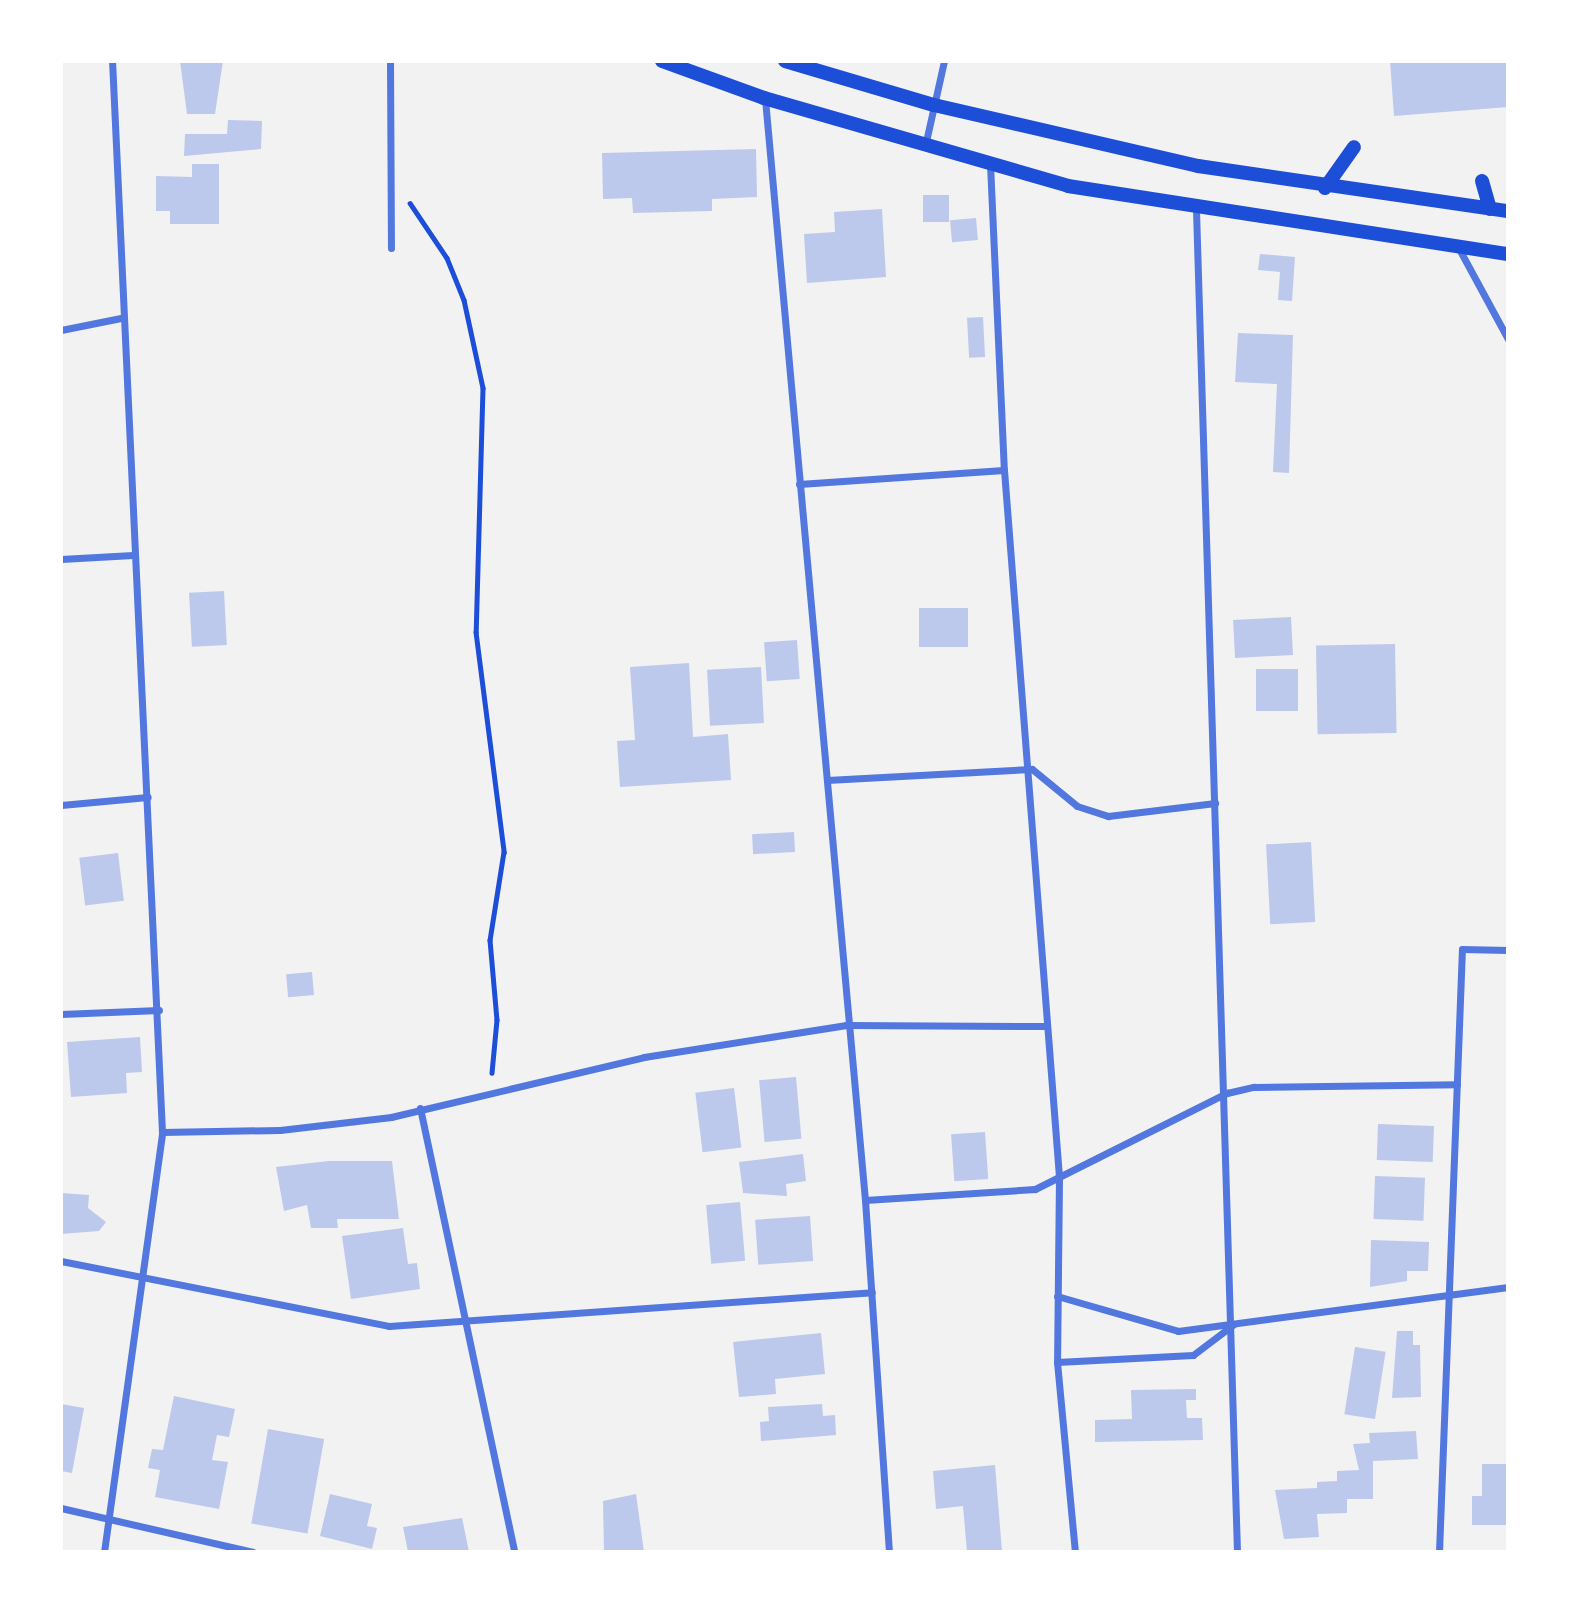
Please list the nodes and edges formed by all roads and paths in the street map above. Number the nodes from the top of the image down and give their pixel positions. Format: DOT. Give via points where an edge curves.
graph roads {
  1 [pos="112,61"];
  2 [pos="390,61"];
  3 [pos="662,61"];
  4 [pos="785,61"];
  5 [pos="944,61"];
  6 [pos="764,98"];
  7 [pos="934,104"];
  8 [pos="925,146"];
  9 [pos="1354,147"];
  10 [pos="990,164"];
  11 [pos="390,178"];
  12 [pos="1482,181"];
  13 [pos="1325,188"];
  14 [pos="1490,209"];
  15 [pos="1196,210"];
  16 [pos="1508,211"];
  17 [pos="1458,247"];
  18 [pos="391,248"];
  19 [pos="1508,254"];
  20 [pos="121,318"];
  21 [pos="61,330"];
  22 [pos="1508,339"];
  23 [pos="1004,470"];
  24 [pos="799,484"];
  25 [pos="133,555"];
  26 [pos="61,558"];
  27 [pos="1032,769"];
  28 [pos="827,780"];
  29 [pos="148,797"];
  30 [pos="1215,803"];
  31 [pos="61,805"];
  32 [pos="1508,950"];
  33 [pos="159,1010"];
  34 [pos="61,1014"];
  35 [pos="846,1025"];
  36 [pos="1047,1026"];
  37 [pos="1457,1084"];
  38 [pos="490,1089"];
  39 [pos="1227,1093"];
  40 [pos="420,1108"];
  41 [pos="162,1132"];
  42 [pos="1059,1177"];
  43 [pos="865,1200"];
  44 [pos="61,1261"];
  45 [pos="144,1276"];
  46 [pos="1508,1287"];
  47 [pos="872,1292"];
  48 [pos="1449,1295"];
  49 [pos="1056,1296"];
  50 [pos="465,1321"];
  51 [pos="1234,1324"];
  52 [pos="1057,1362"];
  53 [pos="61,1508"];
  54 [pos="104,1519"];
  55 [pos="104,1552"];
  56 [pos="253,1552"];
  57 [pos="514,1552"];
  58 [pos="889,1552"];
  59 [pos="1075,1552"];
  60 [pos="1237,1552"];
  61 [pos="1439,1552"];
  1 -- 20 [label="street"];
  2 -- 11 [label="street"];
  3 -- 6 [label="main road"];
  4 -- 7 [label="main road"];
  5 -- 7 [label="street"];
  6 -- 8 [label="main road"];
  6 -- 24 [label="street"];
  7 -- 8 [label="street"];
  7 -- 13 [label="main road"];
  8 -- 10 [label="main road"];
  9 -- 13 [label="main road"];
  10 -- 15 [label="main road"];
  10 -- 23 [label="street"];
  11 -- 18 [label="street"];
  11 -- 38 [label="path" via="447,258 476,344 483,388 476,632 504,852 491,940 497,1020"];
  12 -- 14 [label="main road"];
  13 -- 14 [label="main road"];
  14 -- 16 [label="main road"];
  15 -- 17 [label="main road"];
  15 -- 30 [label="street"];
  17 -- 19 [label="main road"];
  17 -- 22 [label="street"];
  20 -- 21 [label="street"];
  20 -- 25 [label="street"];
  23 -- 24 [label="street"];
  23 -- 27 [label="street"];
  24 -- 28 [label="street"];
  25 -- 26 [label="street"];
  25 -- 29 [label="street"];
  27 -- 28 [label="street"];
  27 -- 30 [label="street" via="1077,806 1108,816"];
  27 -- 36 [label="street"];
  28 -- 35 [label="street"];
  29 -- 31 [label="street"];
  29 -- 33 [label="street"];
  30 -- 39 [label="street"];
  32 -- 37 [label="street" via="1462,949"];
  33 -- 34 [label="street"];
  33 -- 41 [label="street"];
  35 -- 36 [label="street"];
  35 -- 38 [label="street"];
  35 -- 43 [label="street"];
  36 -- 42 [label="street"];
  37 -- 39 [label="street" via="1270,1085"];
  37 -- 48 [label="street"];
  38 -- 40 [label="street"];
  39 -- 42 [label="street"];
  39 -- 51 [label="street"];
  40 -- 41 [label="street" via="280,1130"];
  40 -- 50 [label="street"];
  41 -- 45 [label="street"];
  42 -- 43 [label="street" via="1035,1189"];
  42 -- 49 [label="street"];
  43 -- 47 [label="street"];
  44 -- 45 [label="street"];
  45 -- 50 [label="street" via="389,1326"];
  45 -- 54 [label="street"];
  46 -- 48 [label="street"];
  47 -- 50 [label="street"];
  47 -- 58 [label="street"];
  48 -- 51 [label="street"];
  48 -- 61 [label="street"];
  49 -- 51 [label="street" via="1168,1331"];
  49 -- 52 [label="street"];
  50 -- 57 [label="street"];
  51 -- 52 [label="street" via="1193,1355"];
  51 -- 60 [label="street"];
  52 -- 59 [label="street"];
  53 -- 54 [label="street"];
  54 -- 55 [label="street"];
  54 -- 56 [label="street"];
}
